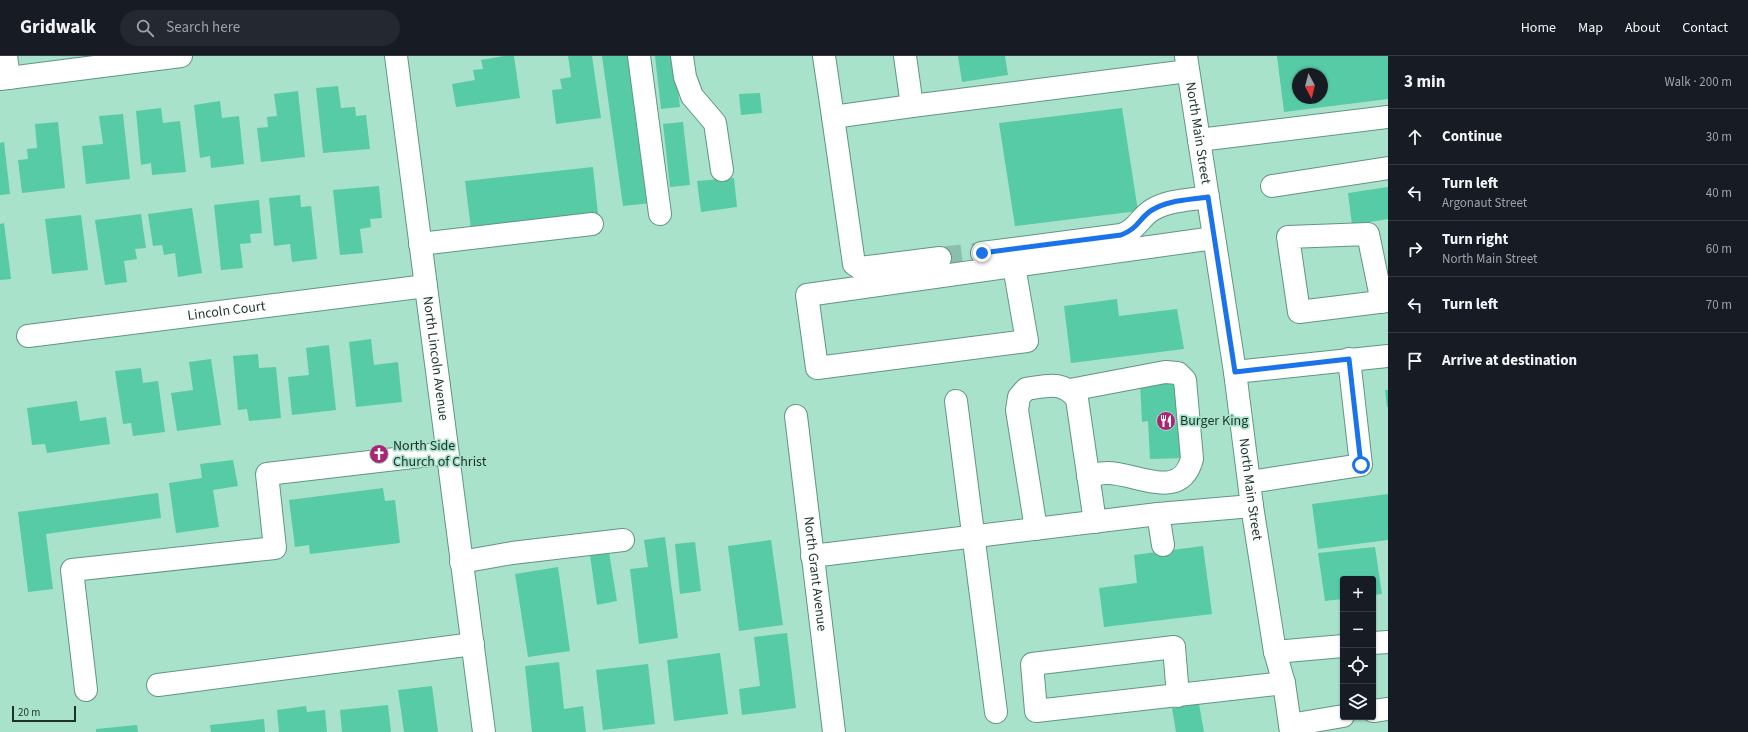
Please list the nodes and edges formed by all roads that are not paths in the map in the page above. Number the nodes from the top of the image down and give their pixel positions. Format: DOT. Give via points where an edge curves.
graph roads {
  1 [pos="6,56"];
  2 [pos="180,56"];
  3 [pos="396,56"];
  4 [pos="639,56"];
  5 [pos="682,56"];
  6 [pos="824,56"];
  7 [pos="905,56"];
  8 [pos="1187,63"];
  9 [pos="54,64"];
  10 [pos="5,78"];
  11 [pos="912,106"];
  12 [pos="833,117"];
  13 [pos="1388,117"];
  14 [pos="1199,140"];
  15 [pos="1388,168"];
  16 [pos="722,170"];
  17 [pos="1272,186"];
  18 [pos="1208,197"];
  19 [pos="660,214"];
  20 [pos="592,224"];
  21 [pos="1214,238"];
  22 [pos="420,244"];
  23 [pos="982,253"];
  24 [pos="940,258"];
  25 [pos="1014,266"];
  26 [pos="426,286"];
  27 [pos="1385,301"];
  28 [pos="28,336"];
  29 [pos="1388,356"];
  30 [pos="1349,359"];
  31 [pos="1235,372"];
  32 [pos="1070,390"];
  33 [pos="956,401"];
  34 [pos="796,416"];
  35 [pos="447,453"];
  36 [pos="1088,476"];
  37 [pos="1250,482"];
  38 [pos="1252,506"];
  39 [pos="1158,514"];
  40 [pos="1095,522"];
  41 [pos="1036,529"];
  42 [pos="974,536"];
  43 [pos="622,540"];
  44 [pos="1162,545"];
  45 [pos="812,556"];
  46 [pos="461,562"];
  47 [pos="1388,642"];
  48 [pos="1376,643"];
  49 [pos="472,644"];
  50 [pos="1340,646"];
  51 [pos="1275,652"];
  52 [pos="1284,683"];
  53 [pos="158,685"];
  54 [pos="86,690"];
  55 [pos="1178,696"];
  56 [pos="1388,709"];
  57 [pos="1376,711"];
  58 [pos="996,712"];
  59 [pos="1340,717"];
  60 [pos="1290,728"];
  61 [pos="484,732"];
  62 [pos="834,732"];
  1 -- 10 [label="street"];
  2 -- 9 [label="street"];
  3 -- 22 [label="street, North Lincoln Avenue"];
  4 -- 19 [label="street"];
  5 -- 16 [label="street" via="685,77 692,96 715,122"];
  6 -- 12 [label="street"];
  7 -- 11 [label="street"];
  8 -- 11 [label="street"];
  8 -- 14 [label="street, North Main Street"];
  9 -- 10 [label="street"];
  11 -- 12 [label="street"];
  12 -- 24 [label="street" via="854,264 860,268"];
  13 -- 14 [label="street"];
  14 -- 18 [label="street, North Main Street"];
  15 -- 17 [label="street"];
  18 -- 21 [label="street, North Main Street"];
  18 -- 23 [label="street" via="1160,206 1152,210 1135,228 1121,235"];
  20 -- 22 [label="street"];
  21 -- 25 [label="street"];
  21 -- 31 [label="street, North Main Street"];
  22 -- 26 [label="street, North Lincoln Avenue"];
  25 -- 25 [label="street" via="807,295 817,368 1027,341"];
  26 -- 28 [label="street, Lincoln Court"];
  26 -- 35 [label="street, North Lincoln Avenue"];
  27 -- 27 [label="street" via="1299,312 1288,238 1368,234"];
  29 -- 30 [label="street"];
  30 -- 31 [label="street"];
  30 -- 37 [label="street" via="1361,465"];
  31 -- 37 [label="street, North Main Street"];
  32 -- 36 [label="street" via="1077,399"];
  32 -- 36 [label="street" via="1165,372 1178,373 1185,380 1192,459 1182,478 1170,483 1107,473"];
  32 -- 41 [label="street" via="1057,385 1026,389 1019,397 1017,410"];
  33 -- 42 [label="street"];
  34 -- 45 [label="street, North Grant Avenue"];
  35 -- 46 [label="street, North Lincoln Avenue"];
  35 -- 54 [label="street" via="267,474 275,548 72,570"];
  36 -- 40 [label="street"];
  37 -- 38 [label="street, North Main Street"];
  38 -- 39 [label="street"];
  38 -- 51 [label="street, North Main Street"];
  39 -- 40 [label="street"];
  39 -- 44 [label="street"];
  40 -- 41 [label="street"];
  41 -- 42 [label="street"];
  42 -- 45 [label="street"];
  42 -- 58 [label="street"];
  43 -- 46 [label="street" via="512,553"];
  45 -- 62 [label="street, North Grant Avenue"];
  46 -- 49 [label="street, North Lincoln Avenue"];
  47 -- 48 [label="street"];
  49 -- 53 [label="street"];
  49 -- 61 [label="street, North Lincoln Avenue"];
  50 -- 51 [label="street"];
  51 -- 52 [label="street, North Main Street"];
  52 -- 55 [label="street"];
  52 -- 60 [label="street, North Main Street"];
  55 -- 55 [label="street" via="1036,711 1032,664 1174,647"];
  56 -- 57 [label="street"];
  59 -- 60 [label="street"];
}
